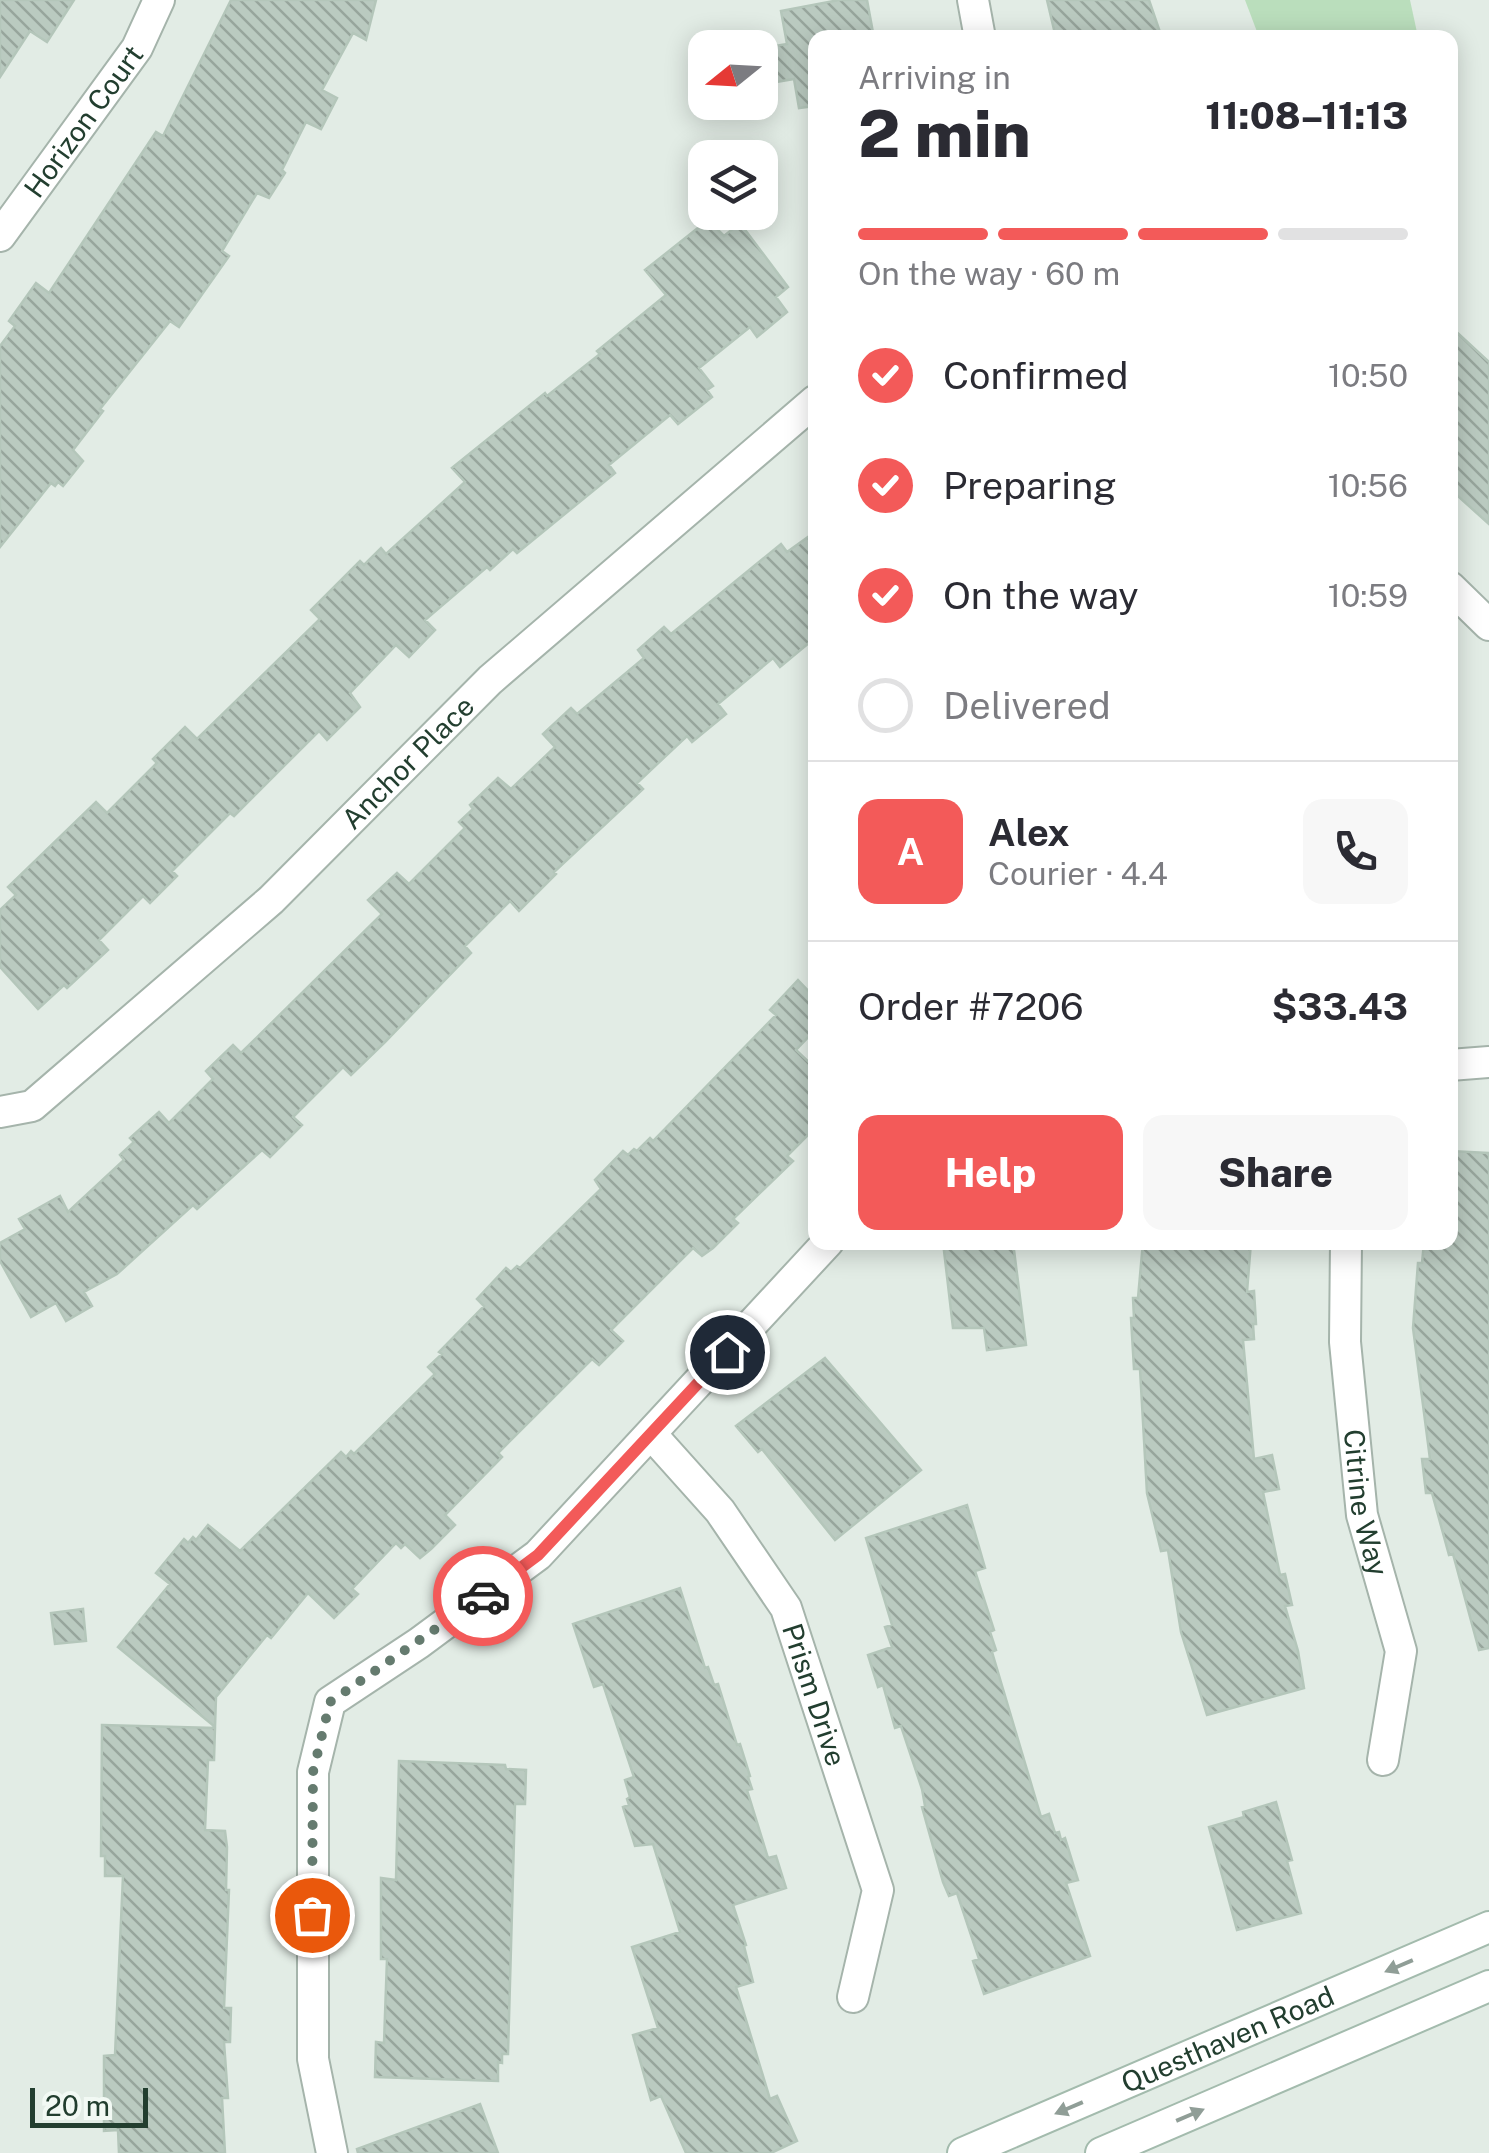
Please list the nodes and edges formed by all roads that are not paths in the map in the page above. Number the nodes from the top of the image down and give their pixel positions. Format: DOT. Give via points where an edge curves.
graph roads {
  1 [pos="159,0"];
  2 [pos="972,0"];
  3 [pos="978,30"];
  4 [pos="0,236"];
  5 [pos="808,407"];
  6 [pos="1458,594"];
  7 [pos="1489,625"];
  8 [pos="1489,1062"];
  9 [pos="1458,1064"];
  10 [pos="0,1112"];
  11 [pos="821,1250"];
  12 [pos="1346,1250"];
  13 [pos="652,1434"];
  14 [pos="1383,1760"];
  15 [pos="1489,1927"];
  16 [pos="1489,1986"];
  17 [pos="854,1997"];
  18 [pos="332,2153"];
  19 [pos="964,2153"];
  20 [pos="1100,2153"];
  1 -- 4 [label="street, Horizon Court" via="137,48"];
  2 -- 3 [label="street"];
  5 -- 10 [label="street, Anchor Place" via="490,680 271,900 32,1106"];
  6 -- 7 [label="street"];
  8 -- 9 [label="street"];
  11 -- 13 [label="street"];
  12 -- 14 [label="street, Citrine Way" via="1345,1342 1362,1515 1401,1651"];
  13 -- 17 [label="street, Prism Drive" via="720,1510 786,1608 878,1890"];
  13 -- 18 [label="street" via="538,1555 330,1702 313,1772 312,2058"];
  15 -- 19 [label="street, Questhaven Road, one-way"];
  20 -- 16 [label="street, Questhaven Road, one-way"];
}
